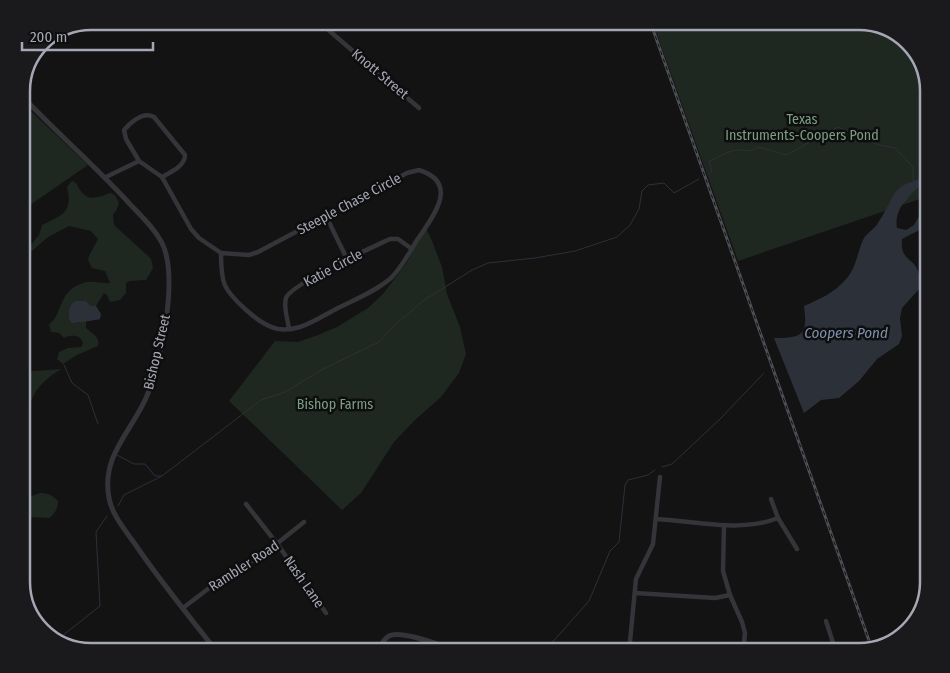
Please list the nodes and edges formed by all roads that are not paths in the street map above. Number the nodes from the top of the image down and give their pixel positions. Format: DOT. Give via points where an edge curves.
graph roads {
  1 [pos="328,30"];
  2 [pos="30,104"];
  3 [pos="419,108"];
  4 [pos="139,161"];
  5 [pos="106,177"];
  6 [pos="162,177"];
  7 [pos="326,216"];
  8 [pos="412,249"];
  9 [pos="220,253"];
  10 [pos="348,259"];
  11 [pos="289,329"];
  12 [pos="660,477"];
  13 [pos="772,499"];
  14 [pos="246,504"];
  15 [pos="778,518"];
  16 [pos="656,519"];
  17 [pos="304,522"];
  18 [pos="724,525"];
  19 [pos="278,545"];
  20 [pos="797,549"];
  21 [pos="635,593"];
  22 [pos="730,595"];
  23 [pos="183,608"];
  24 [pos="326,613"];
  25 [pos="826,621"];
  26 [pos="211,643"];
  27 [pos="382,643"];
  28 [pos="430,643"];
  29 [pos="630,643"];
  30 [pos="744,643"];
  31 [pos="833,643"];
  1 -- 3 [label="street, Knott Street"];
  2 -- 5 [label="street, Bishop Street"];
  4 -- 5 [label="street"];
  4 -- 6 [label="street"];
  4 -- 6 [label="street" via="124,130 144,114 149,114 185,156 183,164"];
  5 -- 23 [label="street, Bishop Street" via="162,243 167,256 169,283 166,321 152,381 146,399 112,455 108,474 109,497 119,521"];
  6 -- 9 [label="street" via="191,229"];
  7 -- 8 [label="street, Steeple Chase Circle" via="407,173 425,172 436,180 441,197"];
  7 -- 9 [label="street, Steeple Chase Circle" via="258,252"];
  7 -- 10 [label="street"];
  8 -- 10 [label="street, Katie Circle" via="394,238"];
  8 -- 11 [label="street, Steeple Chase Circle" via="384,284 307,324"];
  9 -- 11 [label="street, Steeple Chase Circle" via="222,280 232,298 266,325"];
  10 -- 11 [label="street, Katie Circle" via="289,293 285,306"];
  12 -- 16 [label="street"];
  13 -- 15 [label="street"];
  14 -- 19 [label="street, Nash Lane"];
  15 -- 18 [label="street" via="755,525"];
  15 -- 20 [label="street"];
  16 -- 18 [label="street"];
  16 -- 21 [label="street" via="653,544 636,579"];
  17 -- 19 [label="street, Rambler Road"];
  18 -- 22 [label="street" via="723,571"];
  19 -- 23 [label="street, Rambler Road" via="221,579"];
  19 -- 24 [label="street, Nash Lane"];
  21 -- 22 [label="street" via="715,598"];
  21 -- 29 [label="street"];
  22 -- 30 [label="street" via="742,622"];
  23 -- 26 [label="street, Bishop Street"];
  25 -- 31 [label="street"];
  27 -- 28 [label="street" via="392,635"];
}
